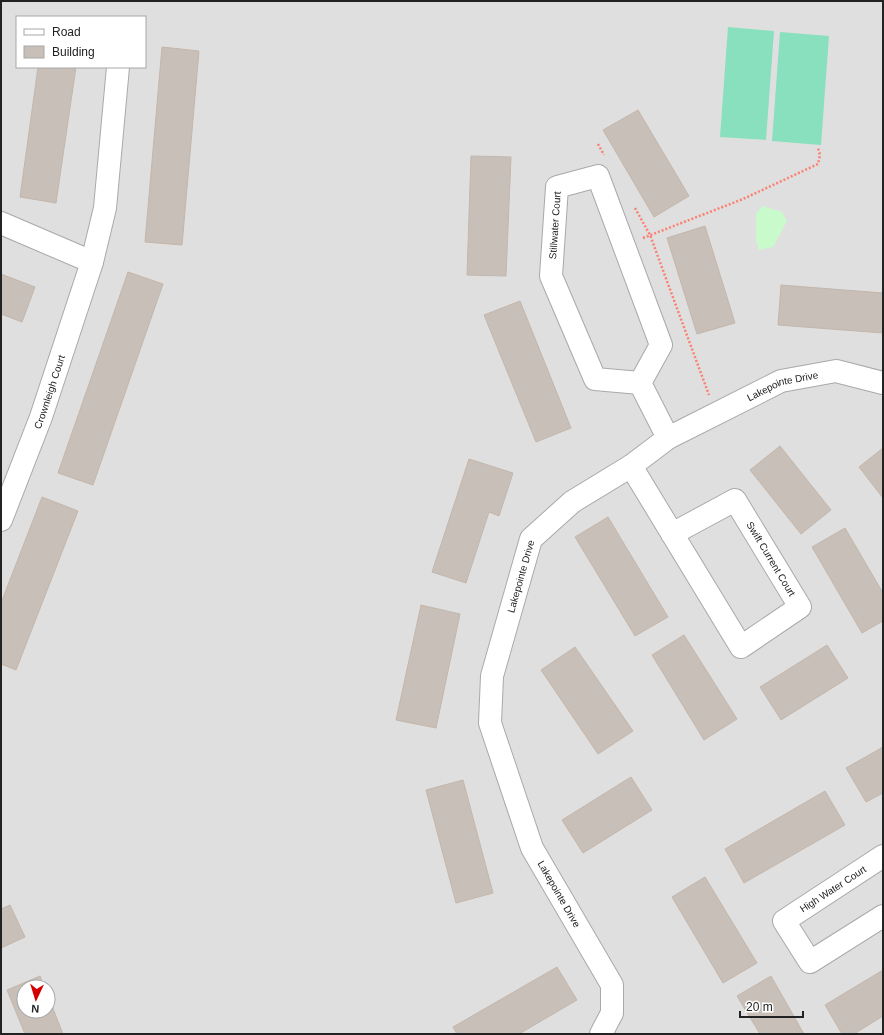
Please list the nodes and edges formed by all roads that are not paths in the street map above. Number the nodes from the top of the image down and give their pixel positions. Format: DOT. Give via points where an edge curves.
graph roads {
  1 [pos="118,68"];
  2 [pos="1,223"];
  3 [pos="92,262"];
  4 [pos="640,383"];
  5 [pos="883,383"];
  6 [pos="668,438"];
  7 [pos="631,466"];
  8 [pos="1,520"];
  9 [pos="672,534"];
  10 [pos="883,856"];
  11 [pos="883,916"];
  12 [pos="601,1034"];
  1 -- 3 [label="street, Crownleigh Court" via="105,208"];
  2 -- 3 [label="street"];
  3 -- 8 [label="street, Crownleigh Court" via="41,417"];
  4 -- 4 [label="street, Stillwater Court" via="661,344 598,176 557,187 551,276 595,380"];
  4 -- 6 [label="street"];
  5 -- 6 [label="street, Lakepointe Drive" via="836,371 781,381"];
  6 -- 7 [label="street, Lakepointe Drive"];
  7 -- 9 [label="street, Swift Current Court"];
  7 -- 12 [label="street, Lakepointe Drive" via="572,502 531,539 492,676 490,723 532,848 612,985 612,1013"];
  9 -- 9 [label="street, Swift Current Court" via="741,647 800,607 735,500"];
  10 -- 11 [label="street, High Water Court" via="784,921 810,962"];
}
